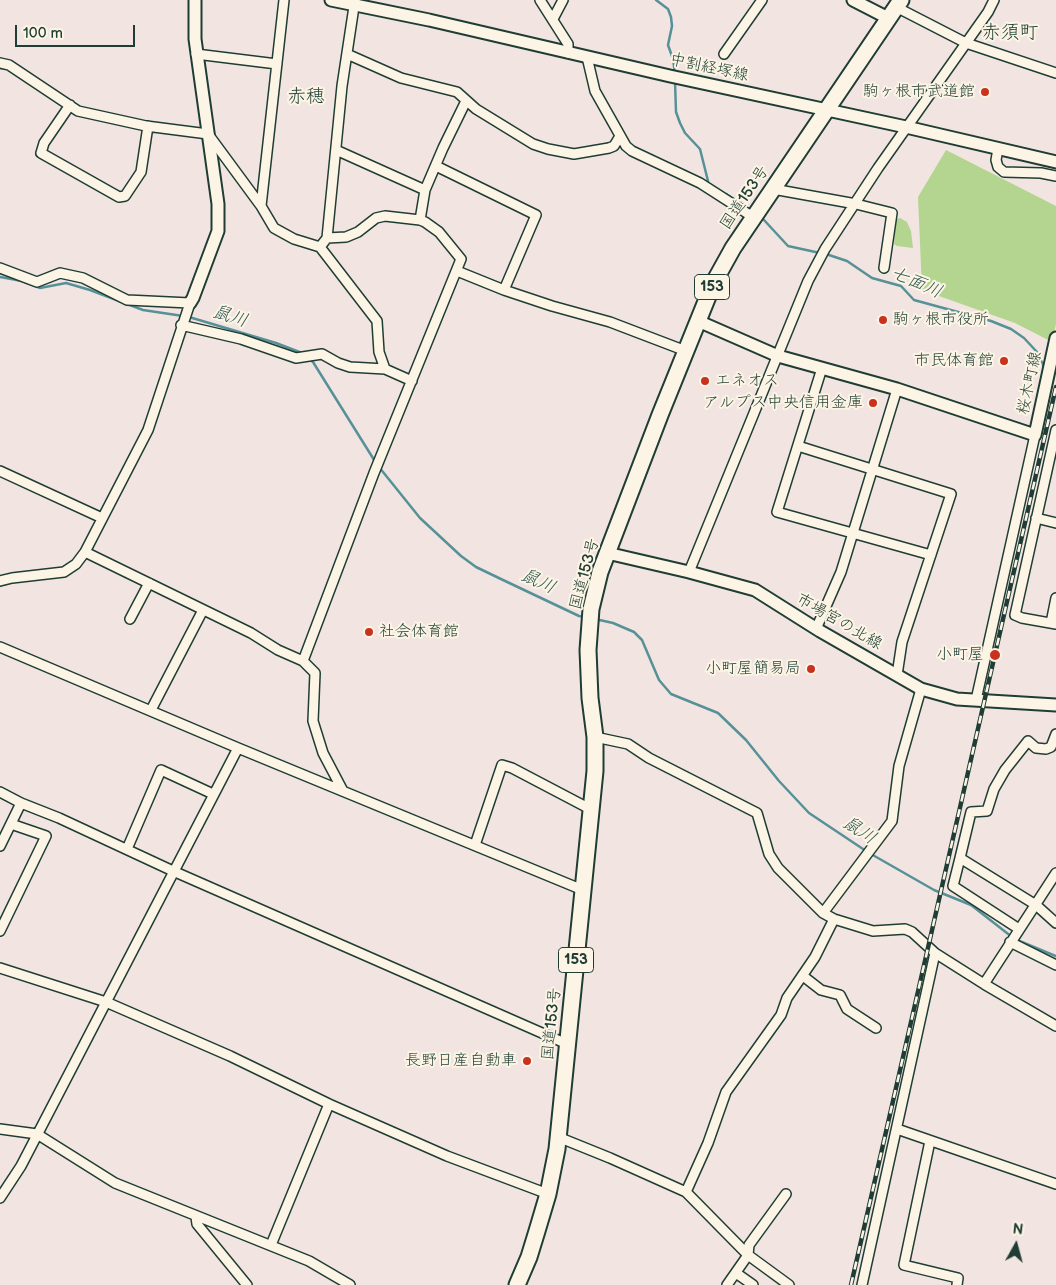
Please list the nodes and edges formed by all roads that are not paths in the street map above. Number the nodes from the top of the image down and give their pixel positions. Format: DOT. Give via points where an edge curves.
graph roads {
  1 [pos="195,0"];
  2 [pos="284,0"];
  3 [pos="331,0"];
  4 [pos="540,0"];
  5 [pos="563,0"];
  6 [pos="762,0"];
  7 [pos="853,0"];
  8 [pos="994,0"];
  9 [pos="355,3"];
  10 [pos="895,8"];
  11 [pos="553,19"];
  12 [pos="966,43"];
  13 [pos="568,53"];
  14 [pos="196,54"];
  15 [pos="347,54"];
  16 [pos="724,54"];
  17 [pos="587,57"];
  18 [pos="0,63"];
  19 [pos="277,64"];
  20 [pos="1056,73"];
  21 [pos="466,101"];
  22 [pos="70,105"];
  23 [pos="826,110"];
  24 [pos="148,126"];
  25 [pos="906,127"];
  26 [pos="208,134"];
  27 [pos="620,136"];
  28 [pos="998,149"];
  29 [pos="336,150"];
  30 [pos="1056,162"];
  31 [pos="436,166"];
  32 [pos="1056,176"];
  33 [pos="773,189"];
  34 [pos="425,190"];
  35 [pos="856,204"];
  36 [pos="262,206"];
  37 [pos="753,218"];
  38 [pos="420,220"];
  39 [pos="327,238"];
  40 [pos="320,247"];
  41 [pos="0,268"];
  42 [pos="884,268"];
  43 [pos="457,271"];
  44 [pos="504,290"];
  45 [pos="188,307"];
  46 [pos="698,322"];
  47 [pos="182,323"];
  48 [pos="1056,339"];
  49 [pos="686,351"];
  50 [pos="778,356"];
  51 [pos="822,368"];
  52 [pos="385,369"];
  53 [pos="412,381"];
  54 [pos="897,389"];
  55 [pos="1056,430"];
  56 [pos="1035,435"];
  57 [pos="798,446"];
  58 [pos="872,469"];
  59 [pos="0,470"];
  60 [pos="102,518"];
  61 [pos="1036,518"];
  62 [pos="1056,523"];
  63 [pos="852,533"];
  64 [pos="85,552"];
  65 [pos="607,553"];
  66 [pos="931,555"];
  67 [pos="689,572"];
  68 [pos="0,581"];
  69 [pos="149,582"];
  70 [pos="1056,598"];
  71 [pos="203,610"];
  72 [pos="130,619"];
  73 [pos="1053,623"];
  74 [pos="816,628"];
  75 [pos="0,647"];
  76 [pos="303,661"];
  77 [pos="897,675"];
  78 [pos="921,689"];
  79 [pos="976,700"];
  80 [pos="1056,706"];
  81 [pos="151,710"];
  82 [pos="1056,734"];
  83 [pos="595,737"];
  84 [pos="238,748"];
  85 [pos="1054,750"];
  86 [pos="343,791"];
  87 [pos="0,792"];
  88 [pos="213,794"];
  89 [pos="21,803"];
  90 [pos="592,810"];
  91 [pos="11,824"];
  92 [pos="476,845"];
  93 [pos="0,846"];
  94 [pos="127,849"];
  95 [pos="960,858"];
  96 [pos="174,871"];
  97 [pos="1056,872"];
  98 [pos="584,888"];
  99 [pos="1036,905"];
  100 [pos="823,913"];
  101 [pos="834,919"];
  102 [pos="1056,923"];
  103 [pos="1018,930"];
  104 [pos="0,931"];
  105 [pos="1010,942"];
  106 [pos="935,953"];
  107 [pos="1056,965"];
  108 [pos="0,968"];
  109 [pos="803,976"];
  110 [pos="984,984"];
  111 [pos="106,1002"];
  112 [pos="1056,1026"];
  113 [pos="876,1028"];
  114 [pos="567,1044"];
  115 [pos="329,1104"];
  116 [pos="0,1129"];
  117 [pos="897,1129"];
  118 [pos="37,1134"];
  119 [pos="558,1138"];
  120 [pos="930,1140"];
  121 [pos="1056,1184"];
  122 [pos="686,1192"];
  123 [pos="548,1194"];
  124 [pos="786,1194"];
  125 [pos="0,1198"];
  126 [pos="196,1217"];
  127 [pos="271,1245"];
  128 [pos="748,1255"];
  129 [pos="736,1273"];
  130 [pos="247,1285"];
  131 [pos="350,1285"];
  132 [pos="517,1285"];
  133 [pos="727,1285"];
  134 [pos="753,1285"];
  135 [pos="789,1285"];
  136 [pos="862,1285"];
  137 [pos="957,1285"];
  1 -- 14 [label="street"];
  2 -- 19 [label="street"];
  3 -- 9 [label="street, 中割経塚線"];
  4 -- 11 [label="street"];
  5 -- 11 [label="street"];
  6 -- 16 [label="street"];
  7 -- 10 [label="street"];
  8 -- 12 [label="street"];
  9 -- 13 [label="street, 中割経塚線"];
  9 -- 15 [label="street"];
  10 -- 12 [label="street"];
  10 -- 23 [label="highway, 国道153号 / 153"];
  11 -- 13 [label="street" via="568,44"];
  12 -- 20 [label="street"];
  12 -- 25 [label="street"];
  13 -- 17 [label="street, 中割経塚線"];
  14 -- 19 [label="street"];
  14 -- 26 [label="street"];
  15 -- 21 [label="street" via="401,78 457,92"];
  15 -- 29 [label="street"];
  17 -- 23 [label="street, 中割経塚線"];
  17 -- 27 [label="street" via="595,91"];
  18 -- 22 [label="street"];
  19 -- 36 [label="street"];
  21 -- 27 [label="street" via="533,144 559,152 574,154 609,148"];
  21 -- 31 [label="street"];
  22 -- 24 [label="street" via="78,111"];
  22 -- 24 [label="street" via="44,143 41,153 118,197 125,196 141,172"];
  23 -- 25 [label="street, 中割経塚線"];
  23 -- 33 [label="highway, 国道153号 / 153"];
  24 -- 26 [label="street"];
  25 -- 28 [label="street, 中割経塚線"];
  25 -- 35 [label="street"];
  26 -- 36 [label="street"];
  26 -- 45 [label="street" via="218,204 218,231"];
  27 -- 37 [label="street" via="632,151 700,183"];
  28 -- 30 [label="street, 中割経塚線"];
  28 -- 32 [label="street" via="996,160 1004,172"];
  29 -- 34 [label="street"];
  29 -- 39 [label="street"];
  31 -- 34 [label="street"];
  31 -- 44 [label="street" via="536,215"];
  33 -- 35 [label="street"];
  33 -- 37 [label="highway, 国道153号 / 153"];
  34 -- 38 [label="street"];
  35 -- 42 [label="street" via="892,213"];
  35 -- 50 [label="street" via="808,280"];
  36 -- 40 [label="street" via="278,232"];
  37 -- 46 [label="highway, 国道153号 / 153" via="733,248"];
  38 -- 39 [label="street" via="385,216 376,218 346,237"];
  38 -- 43 [label="street" via="439,232 462,259"];
  39 -- 40 [label="street"];
  40 -- 52 [label="street" via="377,321 379,352"];
  41 -- 45 [label="street" via="37,282 60,273 84,278 127,300"];
  43 -- 44 [label="street"];
  43 -- 53 [label="street"];
  44 -- 49 [label="street" via="610,322"];
  45 -- 47 [label="street"];
  46 -- 49 [label="highway, 国道153号 / 153"];
  46 -- 50 [label="street"];
  47 -- 52 [label="street" via="299,357 322,354 350,367"];
  47 -- 60 [label="street" via="148,430"];
  48 -- 56 [label="street, 桜木町線"];
  49 -- 65 [label="highway, 国道153号 / 153"];
  50 -- 51 [label="street"];
  50 -- 67 [label="street"];
  51 -- 54 [label="street"];
  51 -- 57 [label="street"];
  52 -- 53 [label="street"];
  53 -- 76 [label="street"];
  54 -- 56 [label="street"];
  54 -- 58 [label="street"];
  55 -- 61 [label="street"];
  56 -- 79 [label="street"];
  57 -- 58 [label="street"];
  57 -- 63 [label="street" via="777,512"];
  58 -- 63 [label="street"];
  58 -- 66 [label="street" via="951,494"];
  59 -- 60 [label="street"];
  60 -- 64 [label="street"];
  61 -- 62 [label="street"];
  61 -- 73 [label="street" via="1015,615"];
  63 -- 66 [label="street"];
  63 -- 74 [label="street" via="841,572"];
  64 -- 68 [label="street" via="64,572"];
  64 -- 69 [label="street"];
  65 -- 67 [label="street, 市場宮の北線"];
  65 -- 83 [label="highway, 国道153号 / 153" via="591,609 589,629 589,679"];
  66 -- 77 [label="street" via="902,642"];
  67 -- 74 [label="street, 市場宮の北線" via="755,590"];
  69 -- 71 [label="street"];
  69 -- 72 [label="street"];
  70 -- 73 [label="street"];
  71 -- 76 [label="street"];
  71 -- 81 [label="street"];
  74 -- 77 [label="street, 市場宮の北線"];
  75 -- 81 [label="street"];
  76 -- 86 [label="street" via="315,673 314,721 323,752"];
  77 -- 78 [label="street, 市場宮の北線"];
  78 -- 79 [label="street, 市場宮の北線" via="957,700"];
  78 -- 100 [label="street" via="899,766 892,821"];
  79 -- 80 [label="street, 市場宮の北線"];
  81 -- 84 [label="street"];
  82 -- 85 [label="street"];
  83 -- 90 [label="highway, 国道153号 / 153"];
  83 -- 100 [label="street" via="628,744 757,813 769,854 778,868"];
  84 -- 86 [label="street"];
  84 -- 88 [label="street"];
  85 -- 95 [label="street" via="1036,748 1028,741 1005,770 987,811 970,812"];
  86 -- 92 [label="street"];
  87 -- 89 [label="street"];
  88 -- 94 [label="street" via="161,770"];
  88 -- 96 [label="street"];
  89 -- 91 [label="street"];
  89 -- 94 [label="street"];
  90 -- 92 [label="street" via="502,765"];
  90 -- 98 [label="highway, 国道153号 / 153"];
  91 -- 93 [label="street"];
  91 -- 104 [label="street" via="46,836"];
  92 -- 98 [label="street"];
  94 -- 96 [label="street"];
  95 -- 99 [label="street"];
  95 -- 103 [label="street" via="953,886"];
  96 -- 111 [label="street"];
  96 -- 114 [label="street"];
  97 -- 99 [label="street"];
  98 -- 114 [label="highway, 国道153号 / 153"];
  99 -- 102 [label="street"];
  99 -- 103 [label="street"];
  100 -- 101 [label="street"];
  101 -- 106 [label="street" via="873,931 905,929"];
  101 -- 109 [label="street"];
  103 -- 105 [label="street"];
  105 -- 107 [label="street"];
  105 -- 110 [label="street"];
  106 -- 110 [label="street"];
  106 -- 117 [label="street"];
  108 -- 111 [label="street"];
  109 -- 113 [label="street" via="821,990 840,995 848,1009"];
  109 -- 122 [label="street" via="787,998 781,1015 726,1092 708,1144"];
  110 -- 112 [label="street"];
  111 -- 115 [label="street"];
  111 -- 118 [label="street"];
  114 -- 119 [label="highway, 国道153号 / 153"];
  115 -- 123 [label="street" via="446,1156"];
  115 -- 127 [label="street"];
  116 -- 118 [label="street"];
  117 -- 120 [label="street"];
  117 -- 136 [label="street"];
  118 -- 125 [label="street"];
  118 -- 126 [label="street" via="115,1183"];
  119 -- 122 [label="street"];
  119 -- 123 [label="highway, 国道153号 / 153"];
  120 -- 121 [label="street"];
  120 -- 137 [label="street" via="904,1265 958,1278"];
  122 -- 128 [label="street"];
  123 -- 132 [label="highway, 国道153号 / 153"];
  124 -- 128 [label="street" via="750,1245"];
  126 -- 127 [label="street"];
  126 -- 130 [label="street" via="197,1224"];
  127 -- 131 [label="street" via="309,1261"];
  128 -- 129 [label="street"];
  128 -- 135 [label="street"];
  129 -- 133 [label="street"];
  129 -- 134 [label="street"];
}
